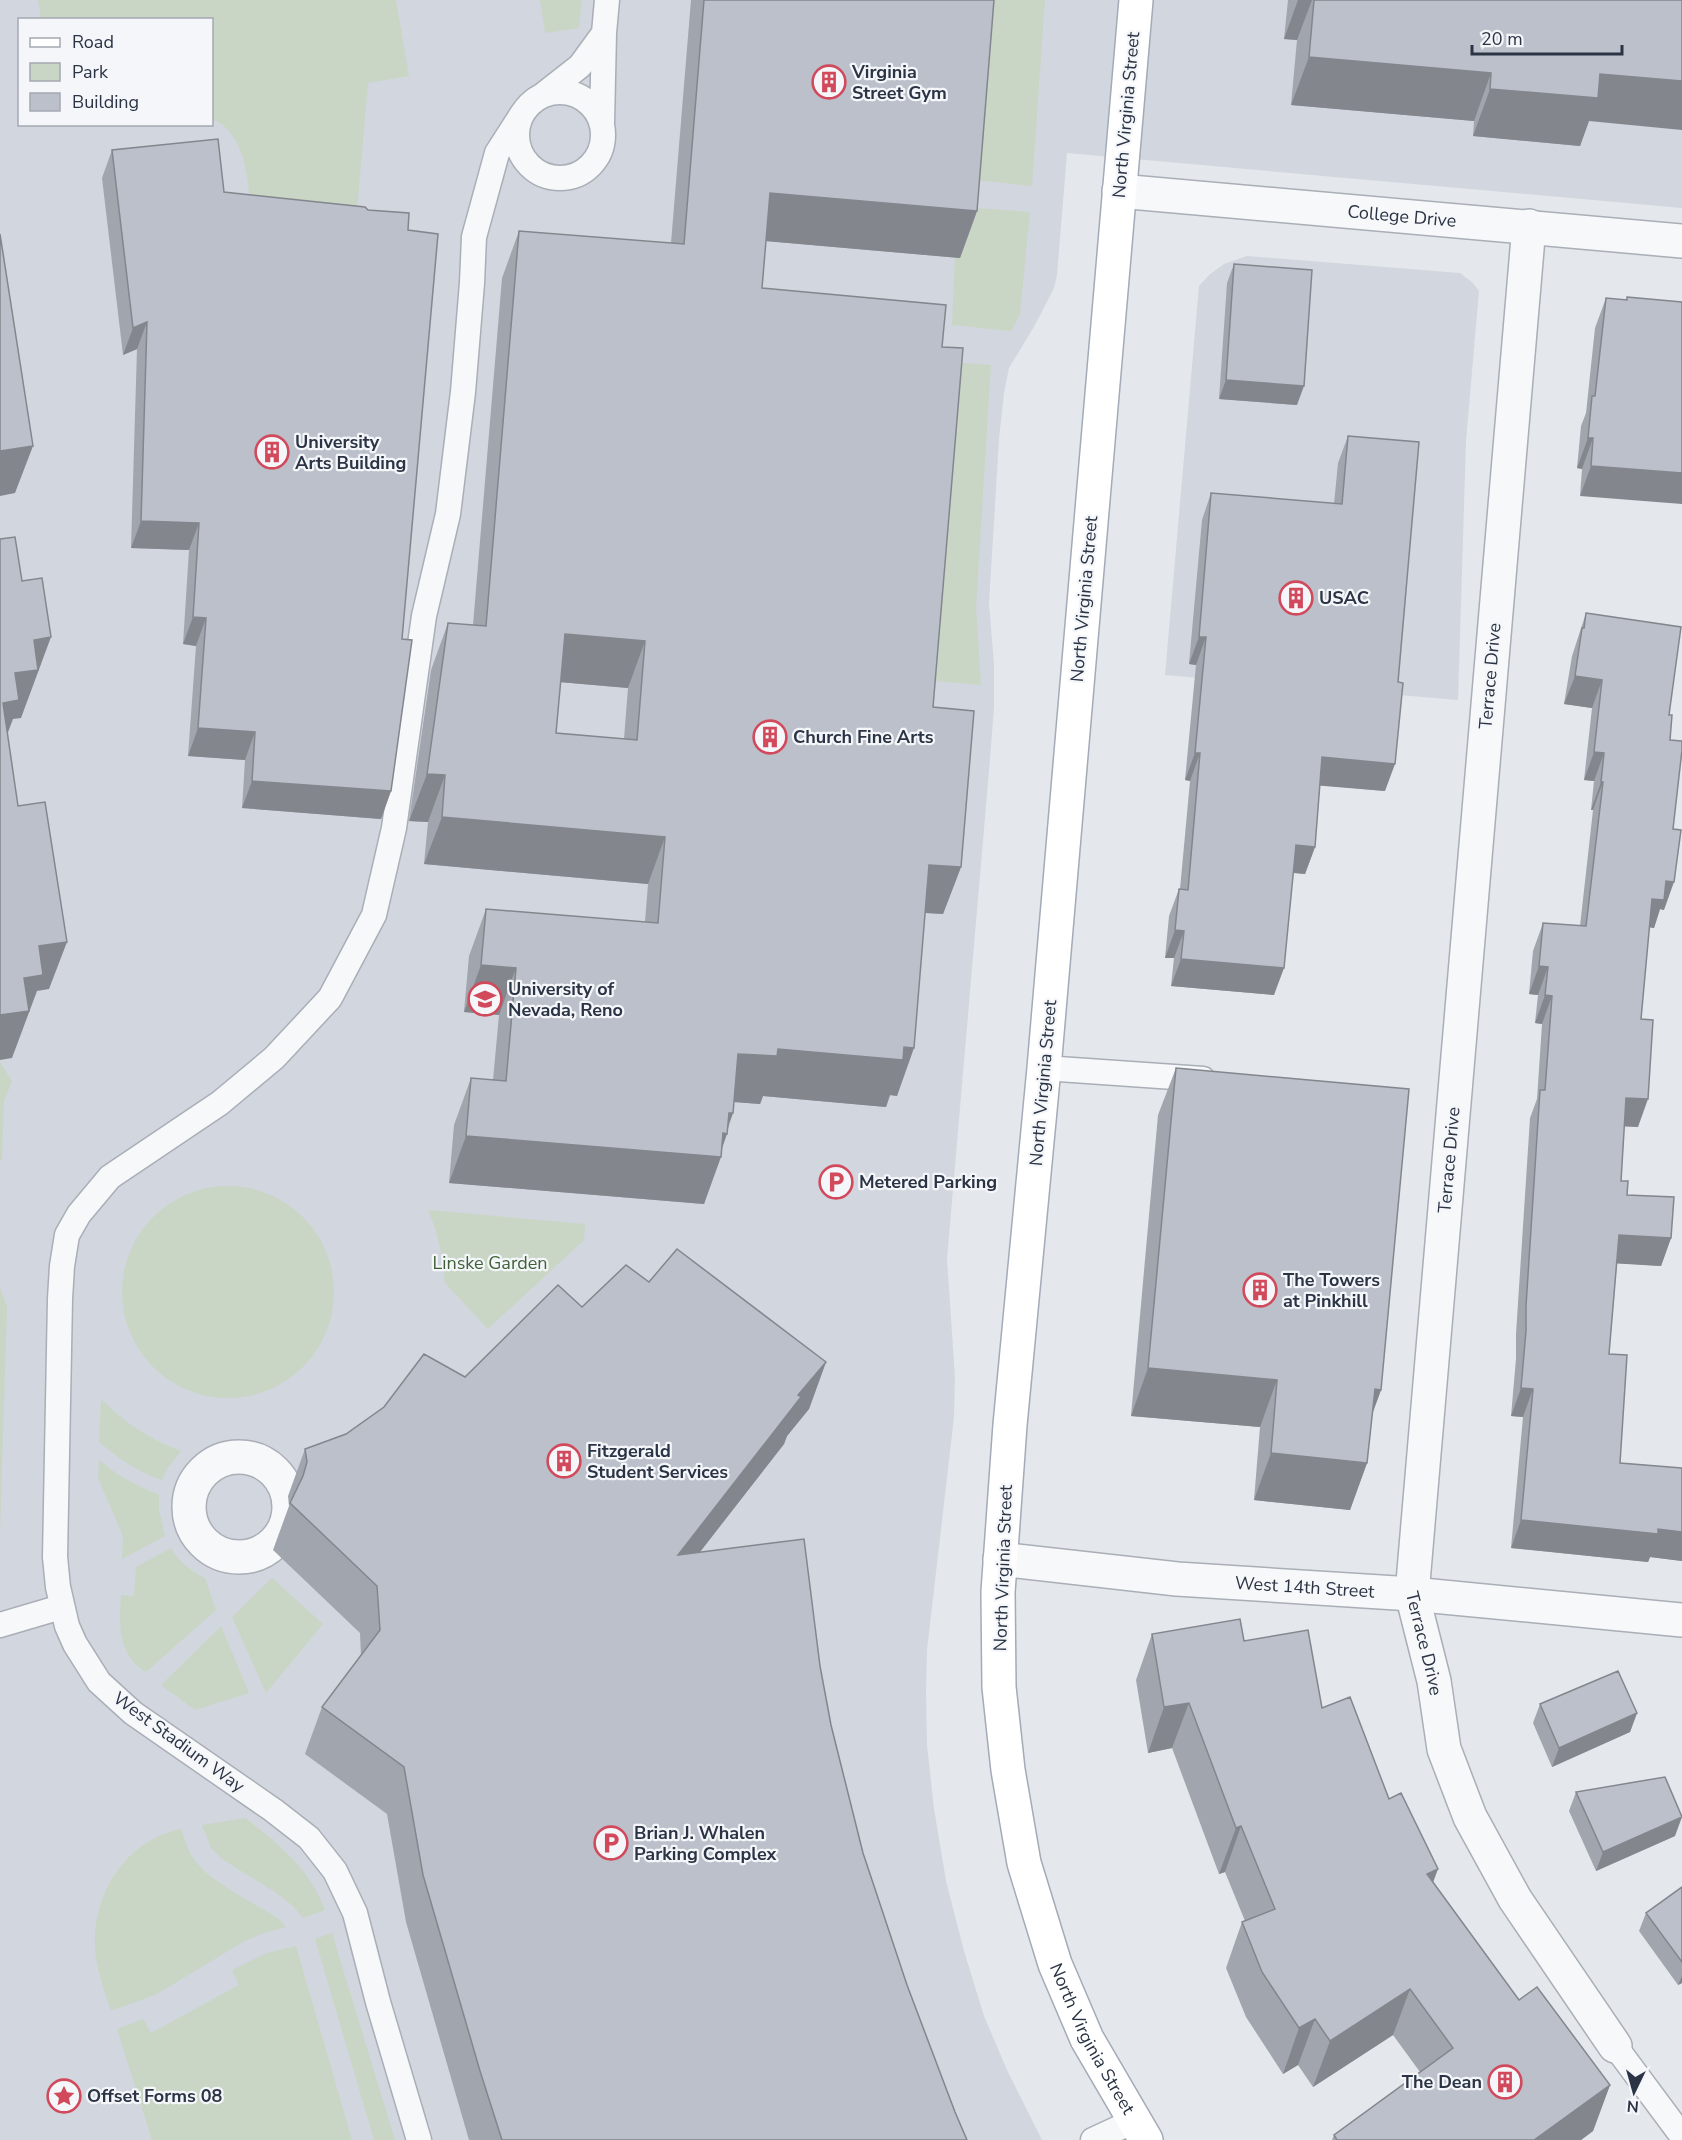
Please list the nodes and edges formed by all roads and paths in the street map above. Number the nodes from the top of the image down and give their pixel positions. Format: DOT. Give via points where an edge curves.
graph roads {
  1 [pos="607,0"];
  2 [pos="1136,0"];
  3 [pos="604,33"];
  4 [pos="543,95"];
  5 [pos="522,114"];
  6 [pos="602,123"];
  7 [pos="1119,191"];
  8 [pos="1529,226"];
  9 [pos="1682,241"];
  10 [pos="1044,1068"];
  11 [pos="1231,1081"];
  12 [pos="1000,1559"];
  13 [pos="1412,1594"];
  14 [pos="61,1607"];
  15 [pos="1682,1620"];
  16 [pos="0,1625"];
  17 [pos="1615,2046"];
  18 [pos="1140,2131"];
  19 [pos="1682,2136"];
  20 [pos="419,2140"];
  21 [pos="1093,2140"];
  1 -- 3 [label="lane"];
  2 -- 7 [label="main road, North Virginia Street"];
  3 -- 4 [label="lane" via="580,66"];
  3 -- 6 [label="lane"];
  4 -- 5 [label="lane"];
  4 -- 6 [label="lane" via="572,93 585,99"];
  5 -- 6 [label="lane" via="517,133 520,153 538,173 551,177 580,174 592,165 600,152"];
  5 -- 14 [label="lane, West Stadium Way" via="497,153 474,237 463,392 448,514 424,616 394,828 374,915 330,998 273,1058 220,1103 110,1177 67,1235 60,1299 57,1405 55,1557"];
  7 -- 8 [label="street, College Drive"];
  7 -- 10 [label="main road, North Virginia Street"];
  8 -- 9 [label="street, College Drive"];
  8 -- 13 [label="street, Terrace Drive"];
  10 -- 11 [label="lane"];
  10 -- 12 [label="main road, North Virginia Street"];
  12 -- 13 [label="street, West 14th Street" via="1177,1579"];
  12 -- 18 [label="main road, North Virginia Street" via="999,1687 1024,1863 1054,1964 1087,2039"];
  13 -- 15 [label="street, West 14th Street"];
  13 -- 17 [label="street, Terrace Drive" via="1434,1681 1444,1749 1470,1817 1515,1899"];
  14 -- 16 [label="lane"];
  14 -- 20 [label="lane, West Stadium Way" via="75,1644 99,1682 133,1713 309,1838 335,1871 355,1913"];
  17 -- 19 [label="lane"];
  18 -- 21 [label="lane"];
}
